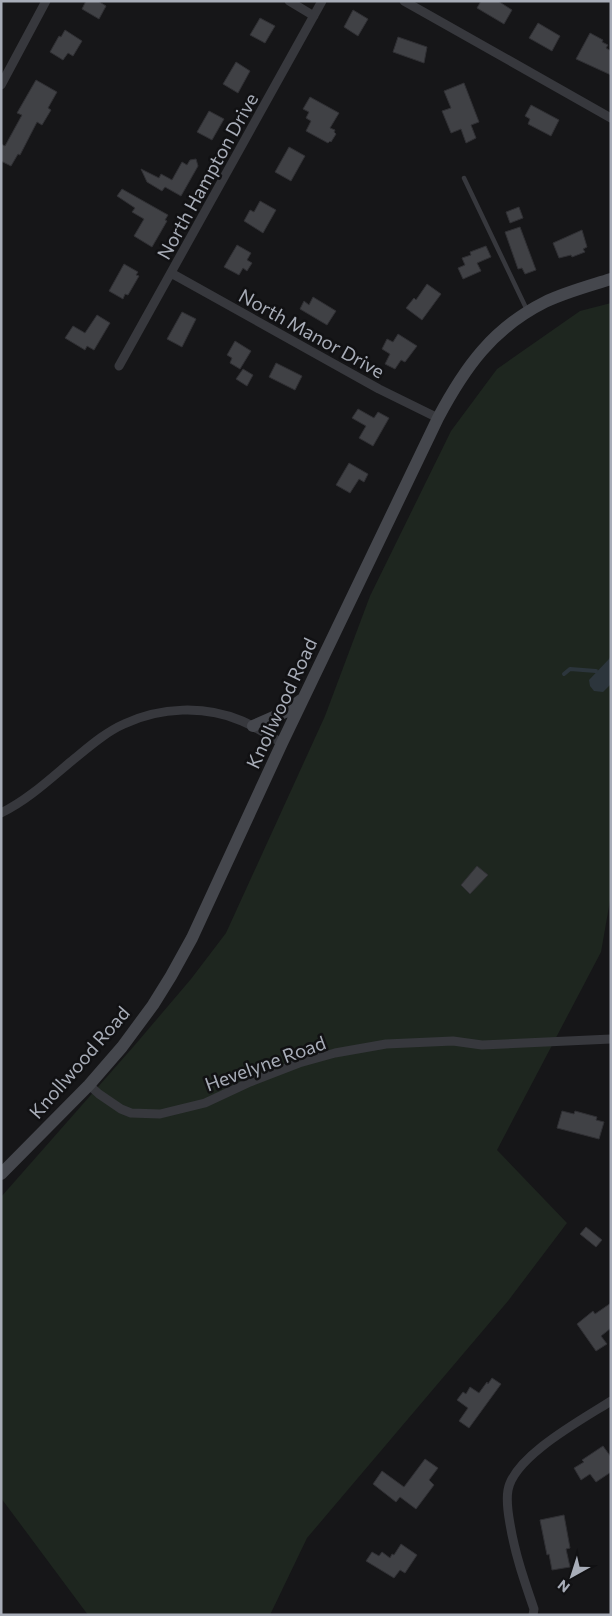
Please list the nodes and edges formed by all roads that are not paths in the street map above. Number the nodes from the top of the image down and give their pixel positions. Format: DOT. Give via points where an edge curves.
graph roads {
  1 [pos="46,1"];
  2 [pos="289,1"];
  3 [pos="322,1"];
  4 [pos="404,1"];
  5 [pos="314,16"];
  6 [pos="1,85"];
  7 [pos="611,118"];
  8 [pos="464,178"];
  9 [pos="172,273"];
  10 [pos="611,279"];
  11 [pos="528,311"];
  12 [pos="120,366"];
  13 [pos="438,418"];
  14 [pos="303,699"];
  15 [pos="253,726"];
  16 [pos="282,743"];
  17 [pos="1,814"];
  18 [pos="611,1039"];
  19 [pos="89,1085"];
  20 [pos="1,1174"];
  21 [pos="611,1401"];
  22 [pos="533,1615"];
  1 -- 6 [label="street"];
  2 -- 5 [label="street"];
  3 -- 5 [label="street, North Hampton Drive"];
  4 -- 7 [label="street"];
  5 -- 9 [label="street, North Hampton Drive"];
  8 -- 11 [label="lane"];
  9 -- 12 [label="street, North Hampton Drive"];
  9 -- 13 [label="street, North Manor Drive" via="379,389"];
  10 -- 11 [label="main road, Knollwood Road" via="572,291"];
  11 -- 13 [label="main road, Knollwood Road" via="486,344 466,370"];
  13 -- 14 [label="main road, Knollwood Road"];
  14 -- 15 [label="main road" via="285,712"];
  14 -- 16 [label="main road, Knollwood Road"];
  15 -- 16 [label="street"];
  15 -- 17 [label="street" via="198,710 170,710 139,718 106,734 35,792"];
  16 -- 19 [label="main road, Knollwood Road" via="192,938 171,976 122,1047"];
  18 -- 19 [label="street, Hevelyne Road" via="482,1045 453,1041 386,1044 299,1063 205,1103 160,1114 131,1113 121,1109"];
  19 -- 20 [label="main road, Knollwood Road"];
  21 -- 22 [label="street" via="554,1437 526,1460 508,1488 507,1504 514,1551 534,1609"];
}
